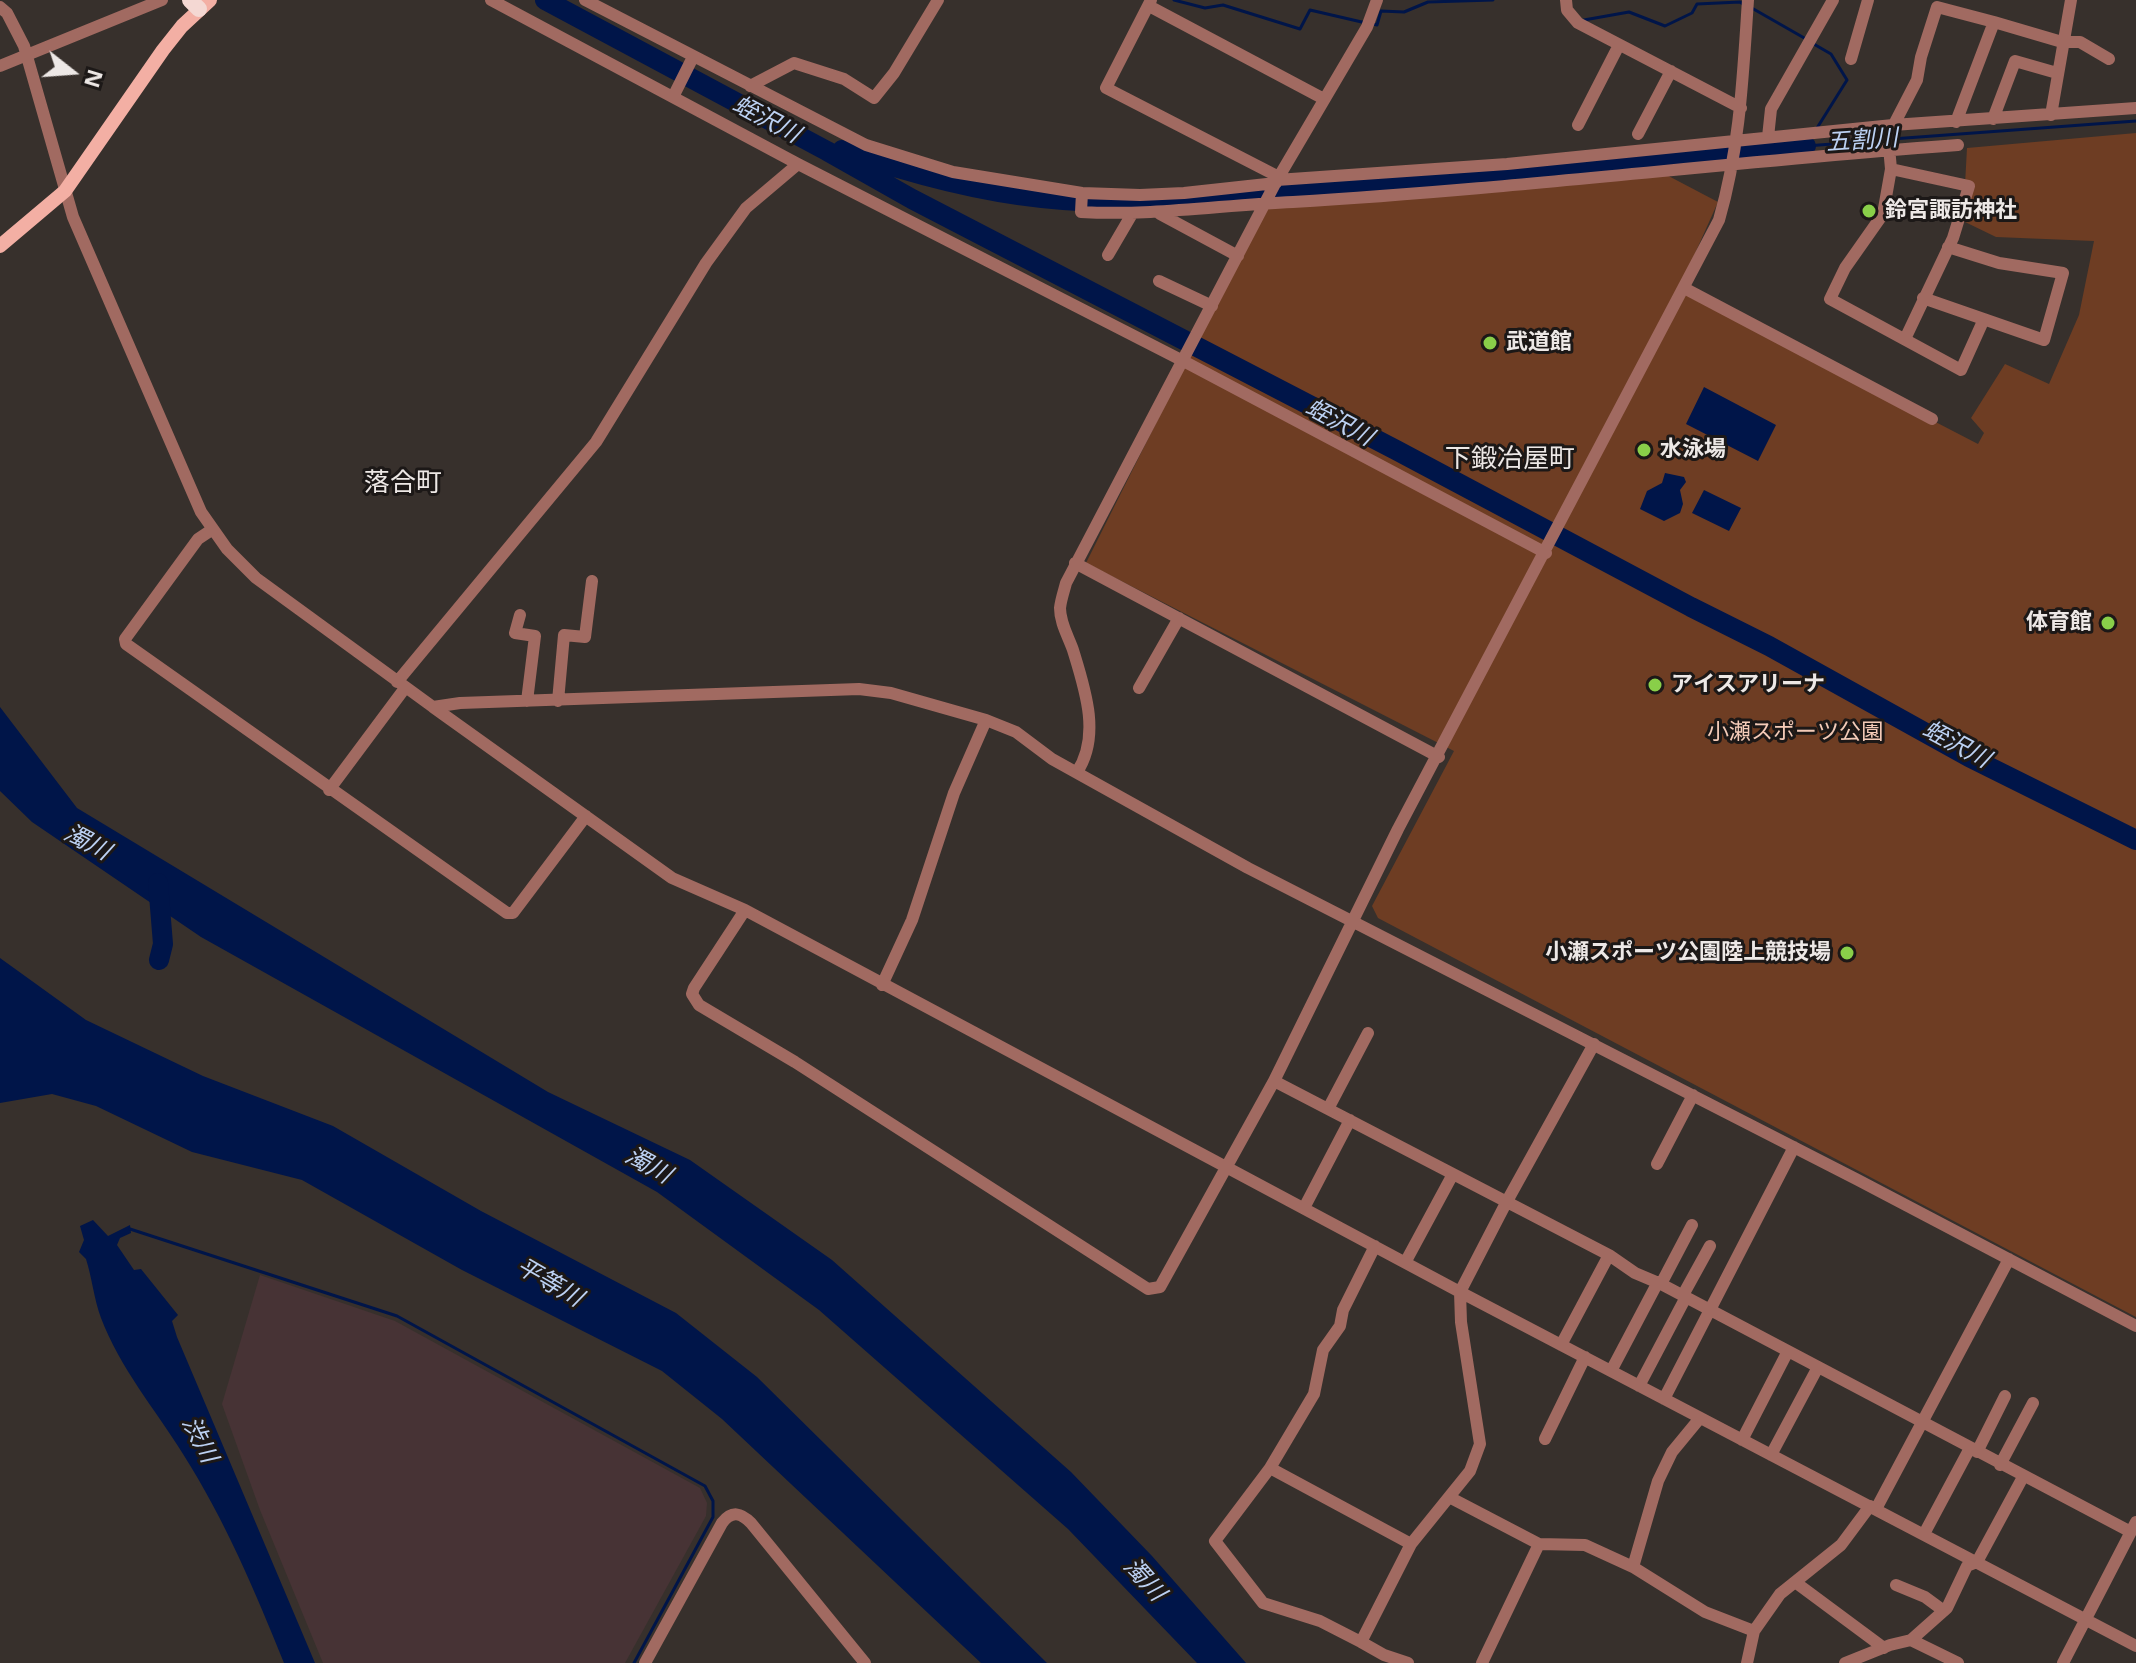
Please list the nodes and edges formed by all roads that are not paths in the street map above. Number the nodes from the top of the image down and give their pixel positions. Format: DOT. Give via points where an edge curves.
graph roads {
  1 [pos="162,0"];
  2 [pos="585,0"];
  3 [pos="938,0"];
  4 [pos="1377,0"];
  5 [pos="1833,0"];
  6 [pos="1868,0"];
  7 [pos="2071,0"];
  8 [pos="494,1"];
  9 [pos="200,3"];
  10 [pos="1150,3"];
  11 [pos="1567,5"];
  12 [pos="0,7"];
  13 [pos="1747,7"];
  14 [pos="1994,22"];
  15 [pos="2062,42"];
  16 [pos="1619,45"];
  17 [pos="26,56"];
  18 [pos="1851,59"];
  19 [pos="2109,59"];
  20 [pos="692,60"];
  21 [pos="0,66"];
  22 [pos="1671,71"];
  23 [pos="2057,73"];
  24 [pos="750,86"];
  25 [pos="675,94"];
  26 [pos="1324,99"];
  27 [pos="1741,108"];
  28 [pos="2136,108"];
  29 [pos="2051,115"];
  30 [pos="1993,119"];
  31 [pos="1956,122"];
  32 [pos="1578,125"];
  33 [pos="1638,134"];
  34 [pos="1768,137"];
  35 [pos="1889,139"];
  36 [pos="1736,142"];
  37 [pos="1958,145"];
  38 [pos="1733,161"];
  39 [pos="798,164"];
  40 [pos="1507,164"];
  41 [pos="1891,169"];
  42 [pos="1277,181"];
  43 [pos="1510,186"];
  44 [pos="65,191"];
  45 [pos="1082,193"];
  46 [pos="1266,203"];
  47 [pos="1158,213"];
  48 [pos="1132,214"];
  49 [pos="0,246"];
  50 [pos="1948,247"];
  51 [pos="1108,255"];
  52 [pos="1238,256"];
  53 [pos="1159,281"];
  54 [pos="1684,288"];
  55 [pos="1923,298"];
  56 [pos="1212,306"];
  57 [pos="1984,319"];
  58 [pos="1905,339"];
  59 [pos="1185,358"];
  60 [pos="1932,419"];
  61 [pos="213,529"];
  62 [pos="1547,549"];
  63 [pos="1075,563"];
  64 [pos="592,581"];
  65 [pos="520,615"];
  66 [pos="1179,618"];
  67 [pos="401,685"];
  68 [pos="1139,688"];
  69 [pos="527,701"];
  70 [pos="558,701"];
  71 [pos="433,707"];
  72 [pos="986,720"];
  73 [pos="1439,757"];
  74 [pos="1077,772"];
  75 [pos="329,790"];
  76 [pos="586,816"];
  77 [pos="745,910"];
  78 [pos="1353,920"];
  79 [pos="882,985"];
  80 [pos="1368,1033"];
  81 [pos="1594,1044"];
  82 [pos="1274,1081"];
  83 [pos="1693,1095"];
  84 [pos="1328,1109"];
  85 [pos="1350,1120"];
  86 [pos="1794,1147"];
  87 [pos="1657,1164"];
  88 [pos="1226,1166"];
  89 [pos="1453,1174"];
  90 [pos="1506,1203"];
  91 [pos="1304,1208"];
  92 [pos="1692,1225"];
  93 [pos="1375,1246"];
  94 [pos="1710,1246"];
  95 [pos="1609,1255"];
  96 [pos="2009,1259"];
  97 [pos="1406,1261"];
  98 [pos="1660,1283"];
  99 [pos="1460,1292"];
  100 [pos="1685,1296"];
  101 [pos="1710,1309"];
  102 [pos="2136,1326"];
  103 [pos="1561,1345"];
  104 [pos="1788,1351"];
  105 [pos="1585,1357"];
  106 [pos="1818,1367"];
  107 [pos="1611,1371"];
  108 [pos="1639,1386"];
  109 [pos="2005,1396"];
  110 [pos="1664,1399"];
  111 [pos="2033,1403"];
  112 [pos="1700,1418"];
  113 [pos="1922,1422"];
  114 [pos="1545,1439"];
  115 [pos="1742,1440"];
  116 [pos="1973,1450"];
  117 [pos="1771,1455"];
  118 [pos="2000,1465"];
  119 [pos="1270,1468"];
  120 [pos="2023,1477"];
  121 [pos="1449,1497"];
  122 [pos="1873,1508"];
  123 [pos="2133,1527"];
  124 [pos="1924,1534"];
  125 [pos="1411,1544"];
  126 [pos="1539,1544"];
  127 [pos="1977,1562"];
  128 [pos="1633,1567"];
  129 [pos="1795,1582"];
  130 [pos="1896,1585"];
  131 [pos="1944,1611"];
  132 [pos="2084,1618"];
  133 [pos="1754,1631"];
  134 [pos="1911,1640"];
  135 [pos="1361,1642"];
  136 [pos="2136,1646"];
  137 [pos="1884,1648"];
  138 [pos="645,1663"];
  139 [pos="865,1663"];
  140 [pos="1408,1663"];
  141 [pos="1482,1663"];
  142 [pos="1747,1663"];
  143 [pos="1845,1663"];
  144 [pos="1958,1663"];
  145 [pos="2063,1663"];
  1 -- 17 [label="street"];
  2 -- 20 [label="street"];
  3 -- 24 [label="street" via="874,98 844,79 794,63"];
  4 -- 26 [label="street" via="1370,22"];
  5 -- 34 [label="street" via="1771,109"];
  6 -- 18 [label="street"];
  7 -- 15 [label="street"];
  8 -- 25 [label="street"];
  9 -- 44 [label="main road"];
  10 -- 26 [label="street"];
  10 -- 42 [label="street" via="1106,88"];
  11 -- 16 [label="street" via="1578,23"];
  12 -- 17 [label="street"];
  13 -- 27 [label="street"];
  14 -- 15 [label="street"];
  14 -- 31 [label="street"];
  14 -- 35 [label="street" via="1937,7 1917,80"];
  15 -- 19 [label="street" via="2080,42"];
  15 -- 23 [label="street"];
  16 -- 22 [label="street"];
  16 -- 32 [label="street"];
  17 -- 21 [label="street"];
  17 -- 44 [label="street"];
  20 -- 24 [label="street"];
  20 -- 25 [label="street"];
  22 -- 27 [label="street"];
  22 -- 33 [label="street"];
  23 -- 29 [label="street"];
  23 -- 30 [label="street" via="2015,61"];
  24 -- 45 [label="street" via="895,156 953,172"];
  25 -- 39 [label="street"];
  26 -- 42 [label="street"];
  27 -- 36 [label="street"];
  28 -- 29 [label="street"];
  29 -- 30 [label="street"];
  30 -- 31 [label="street"];
  31 -- 35 [label="street"];
  34 -- 35 [label="street" via="1822,132"];
  34 -- 36 [label="street"];
  35 -- 37 [label="street"];
  35 -- 38 [label="street"];
  35 -- 41 [label="street"];
  36 -- 38 [label="street"];
  36 -- 40 [label="street"];
  38 -- 43 [label="street"];
  38 -- 54 [label="street" via="1719,220"];
  39 -- 59 [label="street"];
  39 -- 67 [label="street" via="746,208 596,442"];
  40 -- 42 [label="street"];
  40 -- 43 [label="street"];
  41 -- 50 [label="street" via="1969,186"];
  41 -- 58 [label="street" via="1883,214 1830,299"];
  42 -- 45 [label="street" via="1184,193"];
  42 -- 46 [label="street"];
  43 -- 46 [label="street"];
  44 -- 49 [label="main road"];
  44 -- 61 [label="street" via="159,417"];
  45 -- 48 [label="street" via="1081,212"];
  46 -- 47 [label="street"];
  46 -- 52 [label="street"];
  47 -- 48 [label="street"];
  47 -- 52 [label="street"];
  48 -- 51 [label="street"];
  50 -- 55 [label="street"];
  50 -- 57 [label="street" via="1999,263 2063,273 2044,340"];
  52 -- 56 [label="street"];
  53 -- 56 [label="street"];
  54 -- 60 [label="street"];
  54 -- 62 [label="street"];
  55 -- 57 [label="street"];
  55 -- 58 [label="street"];
  56 -- 59 [label="street"];
  57 -- 58 [label="street" via="1961,370"];
  59 -- 62 [label="street"];
  59 -- 63 [label="street"];
  61 -- 67 [label="street" via="256,578"];
  61 -- 75 [label="street" via="198,539 126,644"];
  62 -- 73 [label="street"];
  63 -- 66 [label="street"];
  63 -- 74 [label="street" via="1060,609 1089,719 1089,746"];
  64 -- 70 [label="street" via="585,637 564,635"];
  65 -- 69 [label="street" via="515,633 535,636"];
  66 -- 68 [label="street"];
  66 -- 73 [label="street"];
  67 -- 71 [label="street"];
  67 -- 75 [label="street"];
  69 -- 70 [label="street"];
  69 -- 71 [label="street"];
  70 -- 72 [label="street" via="859,689"];
  71 -- 76 [label="street"];
  72 -- 74 [label="street" via="1016,732"];
  72 -- 79 [label="street" via="954,793 912,920"];
  73 -- 78 [label="street"];
  74 -- 78 [label="street"];
  75 -- 76 [label="street" via="507,913 513,913"];
  76 -- 77 [label="street" via="672,878"];
  77 -- 79 [label="street"];
  77 -- 88 [label="street" via="694,988 699,1005 1148,1289 1160,1287"];
  78 -- 81 [label="street"];
  78 -- 82 [label="street"];
  79 -- 88 [label="street"];
  80 -- 84 [label="street"];
  81 -- 83 [label="street"];
  81 -- 90 [label="street"];
  82 -- 84 [label="street"];
  82 -- 88 [label="street"];
  83 -- 86 [label="street"];
  83 -- 87 [label="street"];
  84 -- 85 [label="street"];
  85 -- 89 [label="street"];
  85 -- 91 [label="street"];
  86 -- 96 [label="street"];
  86 -- 101 [label="street"];
  88 -- 91 [label="street"];
  89 -- 90 [label="street"];
  89 -- 97 [label="street"];
  90 -- 95 [label="street"];
  90 -- 99 [label="street"];
  91 -- 93 [label="street"];
  92 -- 98 [label="street"];
  93 -- 97 [label="street"];
  93 -- 119 [label="street" via="1340,1326 1323,1350 1314,1394"];
  94 -- 100 [label="street"];
  95 -- 98 [label="street"];
  95 -- 103 [label="street"];
  96 -- 102 [label="street"];
  96 -- 113 [label="street"];
  97 -- 99 [label="street"];
  98 -- 100 [label="street"];
  98 -- 107 [label="street"];
  99 -- 103 [label="street"];
  99 -- 121 [label="street" via="1480,1444 1470,1471"];
  100 -- 101 [label="street"];
  100 -- 108 [label="street"];
  101 -- 104 [label="street"];
  101 -- 110 [label="street"];
  103 -- 105 [label="street"];
  104 -- 106 [label="street"];
  104 -- 115 [label="street"];
  105 -- 107 [label="street"];
  105 -- 114 [label="street"];
  106 -- 113 [label="street"];
  106 -- 117 [label="street"];
  107 -- 108 [label="street"];
  108 -- 110 [label="street"];
  109 -- 116 [label="street"];
  110 -- 112 [label="street"];
  111 -- 118 [label="street"];
  112 -- 115 [label="street"];
  112 -- 128 [label="street" via="1672,1452 1658,1481"];
  113 -- 116 [label="street"];
  113 -- 122 [label="street"];
  115 -- 117 [label="street"];
  116 -- 118 [label="street"];
  116 -- 124 [label="street"];
  117 -- 122 [label="street"];
  118 -- 120 [label="street"];
  119 -- 125 [label="street"];
  119 -- 135 [label="street" via="1215,1541 1263,1603 1320,1621"];
  120 -- 123 [label="street"];
  120 -- 127 [label="street"];
  121 -- 125 [label="street"];
  121 -- 126 [label="street"];
  122 -- 124 [label="street"];
  122 -- 129 [label="street" via="1841,1545"];
  123 -- 132 [label="street"];
  124 -- 127 [label="street"];
  125 -- 135 [label="street"];
  126 -- 128 [label="street" via="1585,1545"];
  126 -- 141 [label="street"];
  127 -- 131 [label="street" via="1967,1566"];
  127 -- 132 [label="street"];
  128 -- 133 [label="street" via="1705,1612"];
  129 -- 133 [label="street"];
  129 -- 137 [label="street"];
  130 -- 131 [label="street"];
  131 -- 134 [label="street"];
  132 -- 136 [label="street"];
  132 -- 145 [label="street"];
  133 -- 142 [label="street"];
  134 -- 137 [label="street"];
  134 -- 144 [label="street"];
  135 -- 140 [label="street"];
  137 -- 143 [label="street"];
  138 -- 139 [label="street" via="722,1523 736,1514 751,1523"];
}
